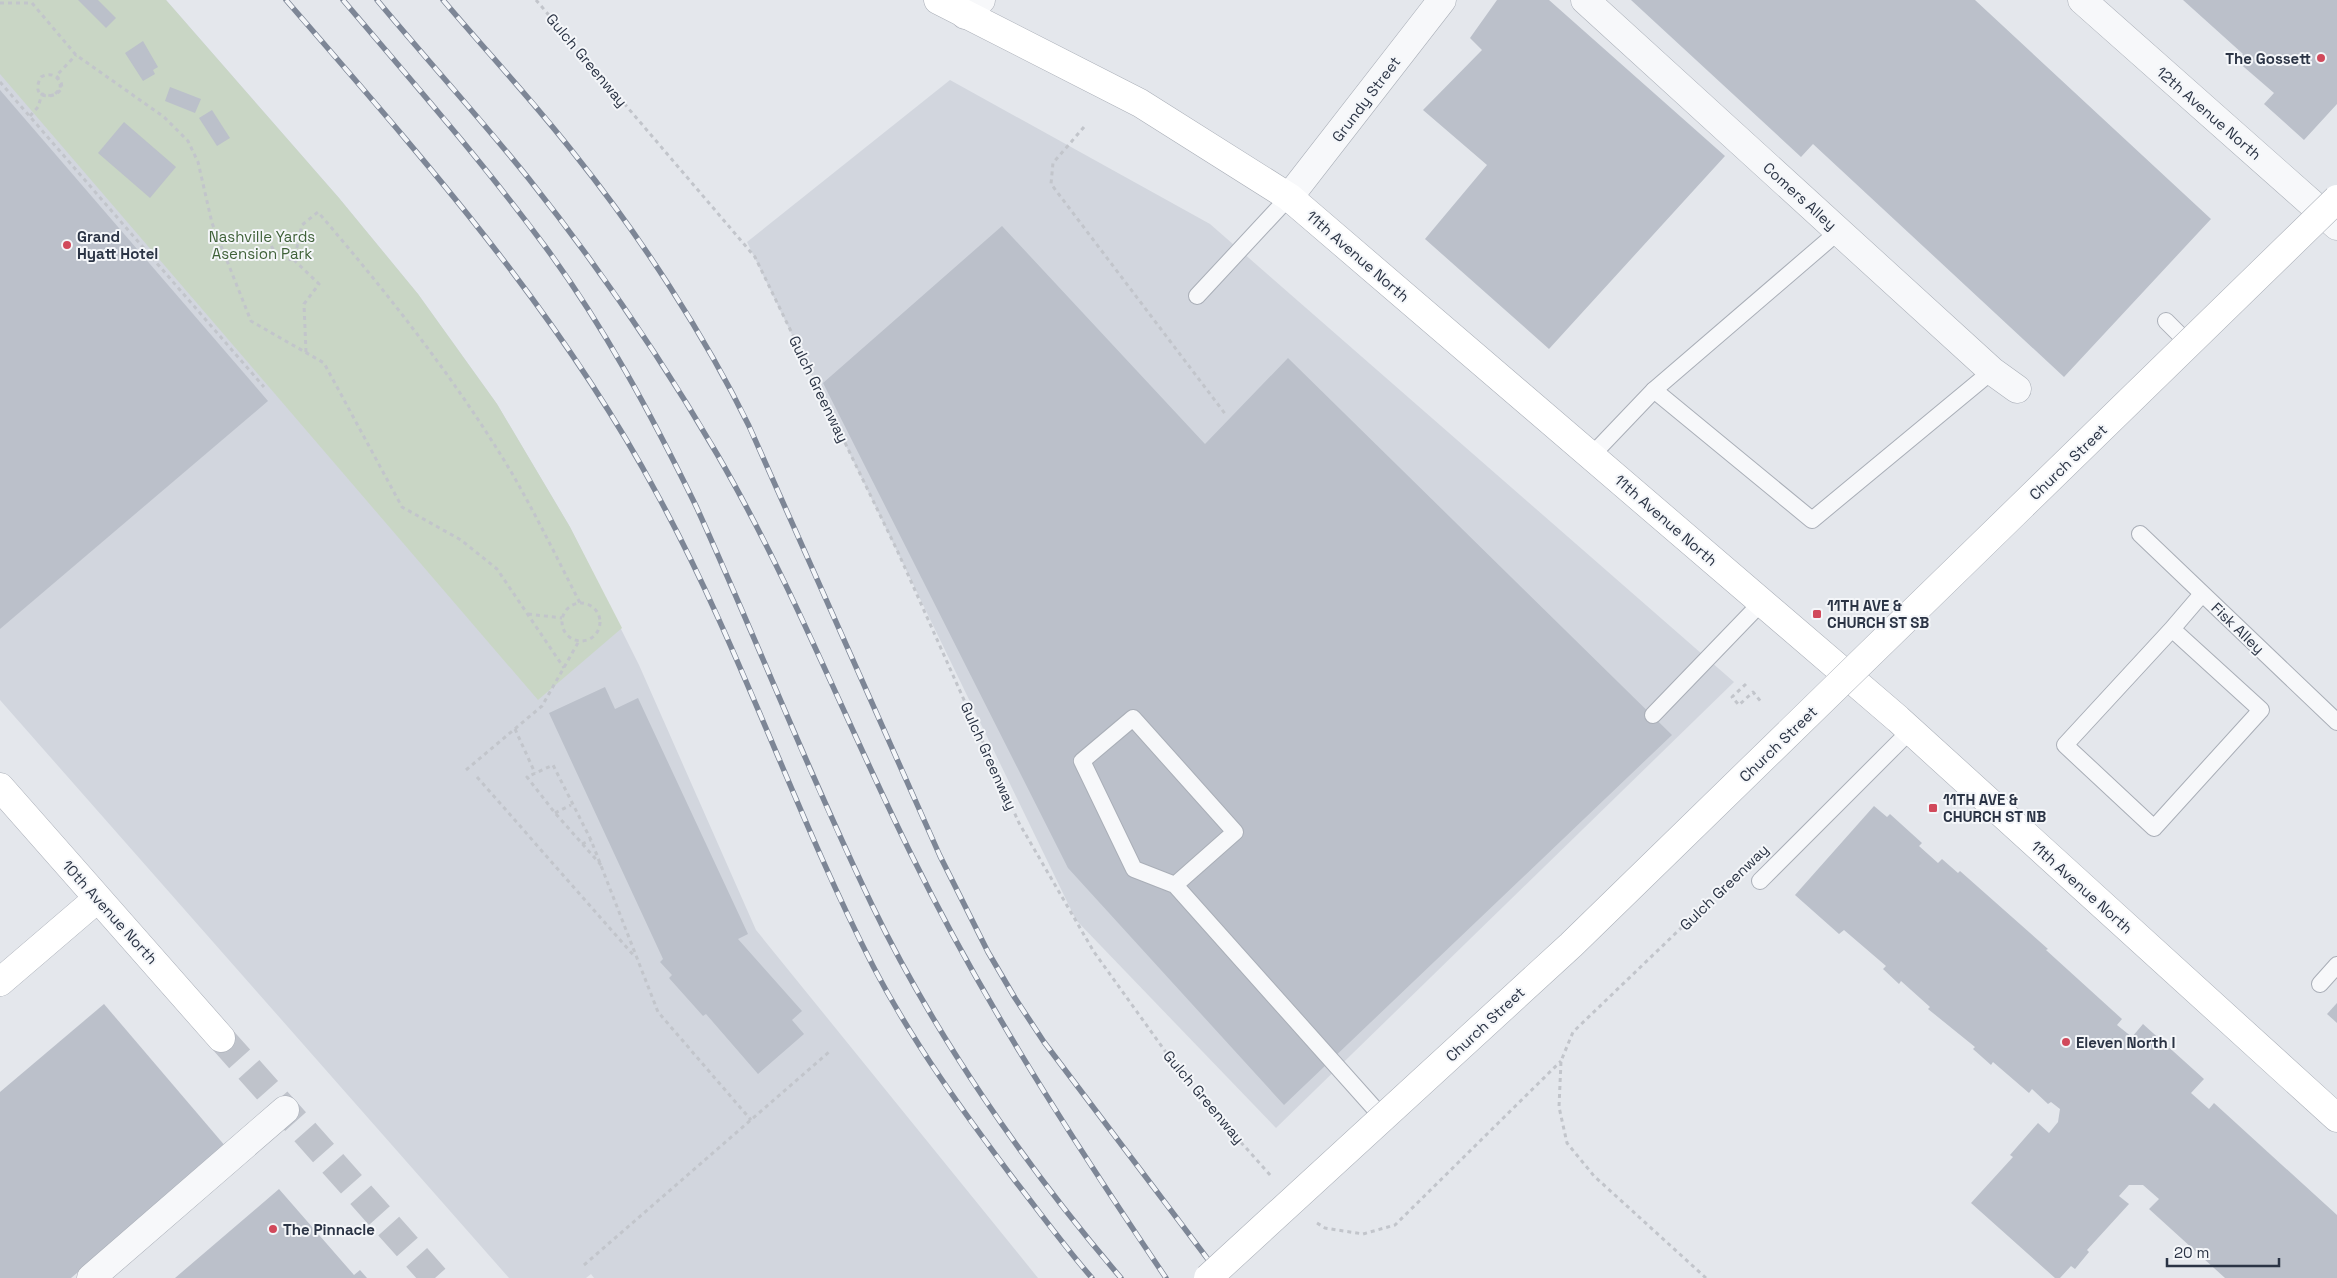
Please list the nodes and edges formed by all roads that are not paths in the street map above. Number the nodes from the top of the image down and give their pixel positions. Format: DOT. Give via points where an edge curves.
graph roads {
  1 [pos="938,0"];
  2 [pos="1442,0"];
  3 [pos="1585,0"];
  4 [pos="2082,0"];
  5 [pos="973,7"];
  6 [pos="1289,197"];
  7 [pos="2335,214"];
  8 [pos="1839,231"];
  9 [pos="1197,296"];
  10 [pos="2166,320"];
  11 [pos="2189,344"];
  12 [pos="1992,371"];
  13 [pos="2017,389"];
  14 [pos="1654,390"];
  15 [pos="1592,456"];
  16 [pos="2140,534"];
  17 [pos="2202,594"];
  18 [pos="1762,602"];
  19 [pos="2172,629"];
  20 [pos="1855,683"];
  21 [pos="1653,715"];
  22 [pos="2337,722"];
  23 [pos="1910,731"];
  24 [pos="0,787"];
  25 [pos="1760,881"];
  26 [pos="1175,885"];
  27 [pos="97,899"];
  28 [pos="2337,966"];
  29 [pos="0,982"];
  30 [pos="2320,984"];
  31 [pos="221,1038"];
  32 [pos="285,1110"];
  33 [pos="1383,1118"];
  34 [pos="2337,1118"];
  35 [pos="91,1278"];
  36 [pos="1208,1278"];
  1 -- 5 [label="street, 11th Avenue North"];
  2 -- 6 [label="street, Grundy Street"];
  3 -- 8 [label="street, Comers Alley"];
  4 -- 7 [label="street, 12th Avenue North"];
  5 -- 6 [label="street, 11th Avenue North" via="1140,103"];
  6 -- 9 [label="lane"];
  6 -- 15 [label="street, 11th Avenue North"];
  7 -- 11 [label="street, Church Street, bridge"];
  7 -- 20 [label="lane, Church Street"];
  8 -- 12 [label="street, Comers Alley"];
  8 -- 14 [label="lane"];
  10 -- 11 [label="lane"];
  11 -- 33 [label="street, Church Street, bridge" via="1571,945"];
  12 -- 13 [label="street, Comers Alley"];
  12 -- 14 [label="lane" via="1812,520"];
  14 -- 15 [label="lane"];
  15 -- 18 [label="street, 11th Avenue North"];
  16 -- 17 [label="lane, Fisk Alley"];
  17 -- 19 [label="lane"];
  17 -- 22 [label="lane, Fisk Alley"];
  18 -- 20 [label="street, 11th Avenue North"];
  18 -- 21 [label="lane"];
  19 -- 19 [label="lane" via="2065,745 2154,828 2262,710"];
  20 -- 23 [label="street, 11th Avenue North"];
  23 -- 25 [label="lane"];
  23 -- 34 [label="street, 11th Avenue North"];
  24 -- 27 [label="street, 10th Avenue North"];
  26 -- 26 [label="lane" via="1235,832 1133,718 1082,761 1134,869"];
  26 -- 33 [label="lane"];
  27 -- 29 [label="street"];
  27 -- 31 [label="street, 10th Avenue North"];
  28 -- 30 [label="lane"];
  32 -- 35 [label="street"];
  33 -- 36 [label="street, Church Street, bridge"];
}
